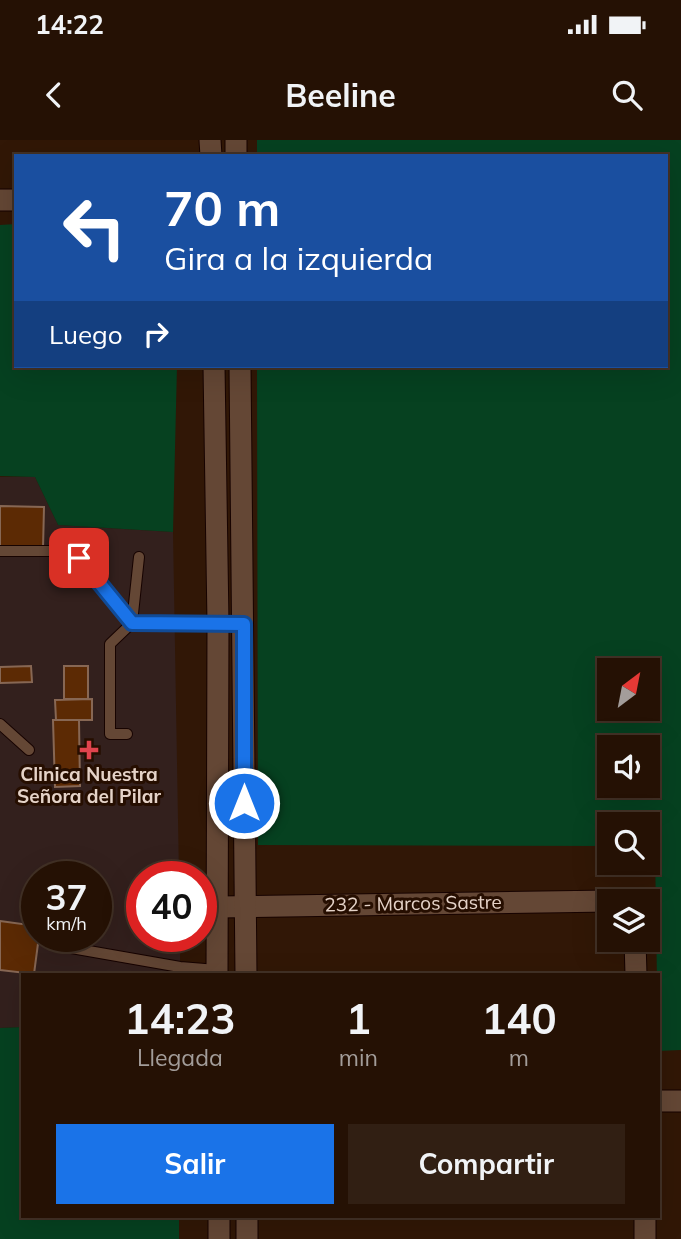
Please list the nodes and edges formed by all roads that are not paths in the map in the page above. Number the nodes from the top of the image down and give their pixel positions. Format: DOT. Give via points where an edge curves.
graph roads {
  1 [pos="214,368"];
  2 [pos="240,368"];
  3 [pos="0,551"];
  4 [pos="139,557"];
  5 [pos="132,623"];
  6 [pos="218,624"];
  7 [pos="244,624"];
  8 [pos="0,724"];
  9 [pos="127,734"];
  10 [pos="29,750"];
  11 [pos="597,901"];
  12 [pos="244,906"];
  13 [pos="217,907"];
  14 [pos="94,952"];
  15 [pos="217,952"];
  16 [pos="635,952"];
  17 [pos="217,972"];
  18 [pos="246,973"];
  19 [pos="636,973"];
  20 [pos="660,1101"];
  21 [pos="681,1101"];
  22 [pos="219,1218"];
  23 [pos="247,1218"];
  24 [pos="645,1218"];
  25 [pos="219,1239"];
  26 [pos="247,1239"];
  27 [pos="645,1239"];
  1 -- 6 [label="street"];
  2 -- 7 [label="street"];
  3 -- 5 [label="lane" via="57,551 79,558"];
  4 -- 5 [label="lane"];
  5 -- 6 [label="lane"];
  5 -- 9 [label="lane" via="110,644 110,734"];
  6 -- 7 [label="lane"];
  6 -- 13 [label="street"];
  7 -- 12 [label="street"];
  8 -- 10 [label="lane"];
  11 -- 12 [label="street, 232 - Marcos Sastre"];
  12 -- 13 [label="street, 232 - Marcos Sastre"];
  12 -- 18 [label="street"];
  14 -- 17 [label="lane"];
  15 -- 17 [label="street"];
  16 -- 19 [label="street"];
  20 -- 21 [label="street"];
  22 -- 25 [label="street"];
  23 -- 26 [label="street"];
  24 -- 27 [label="street"];
}
